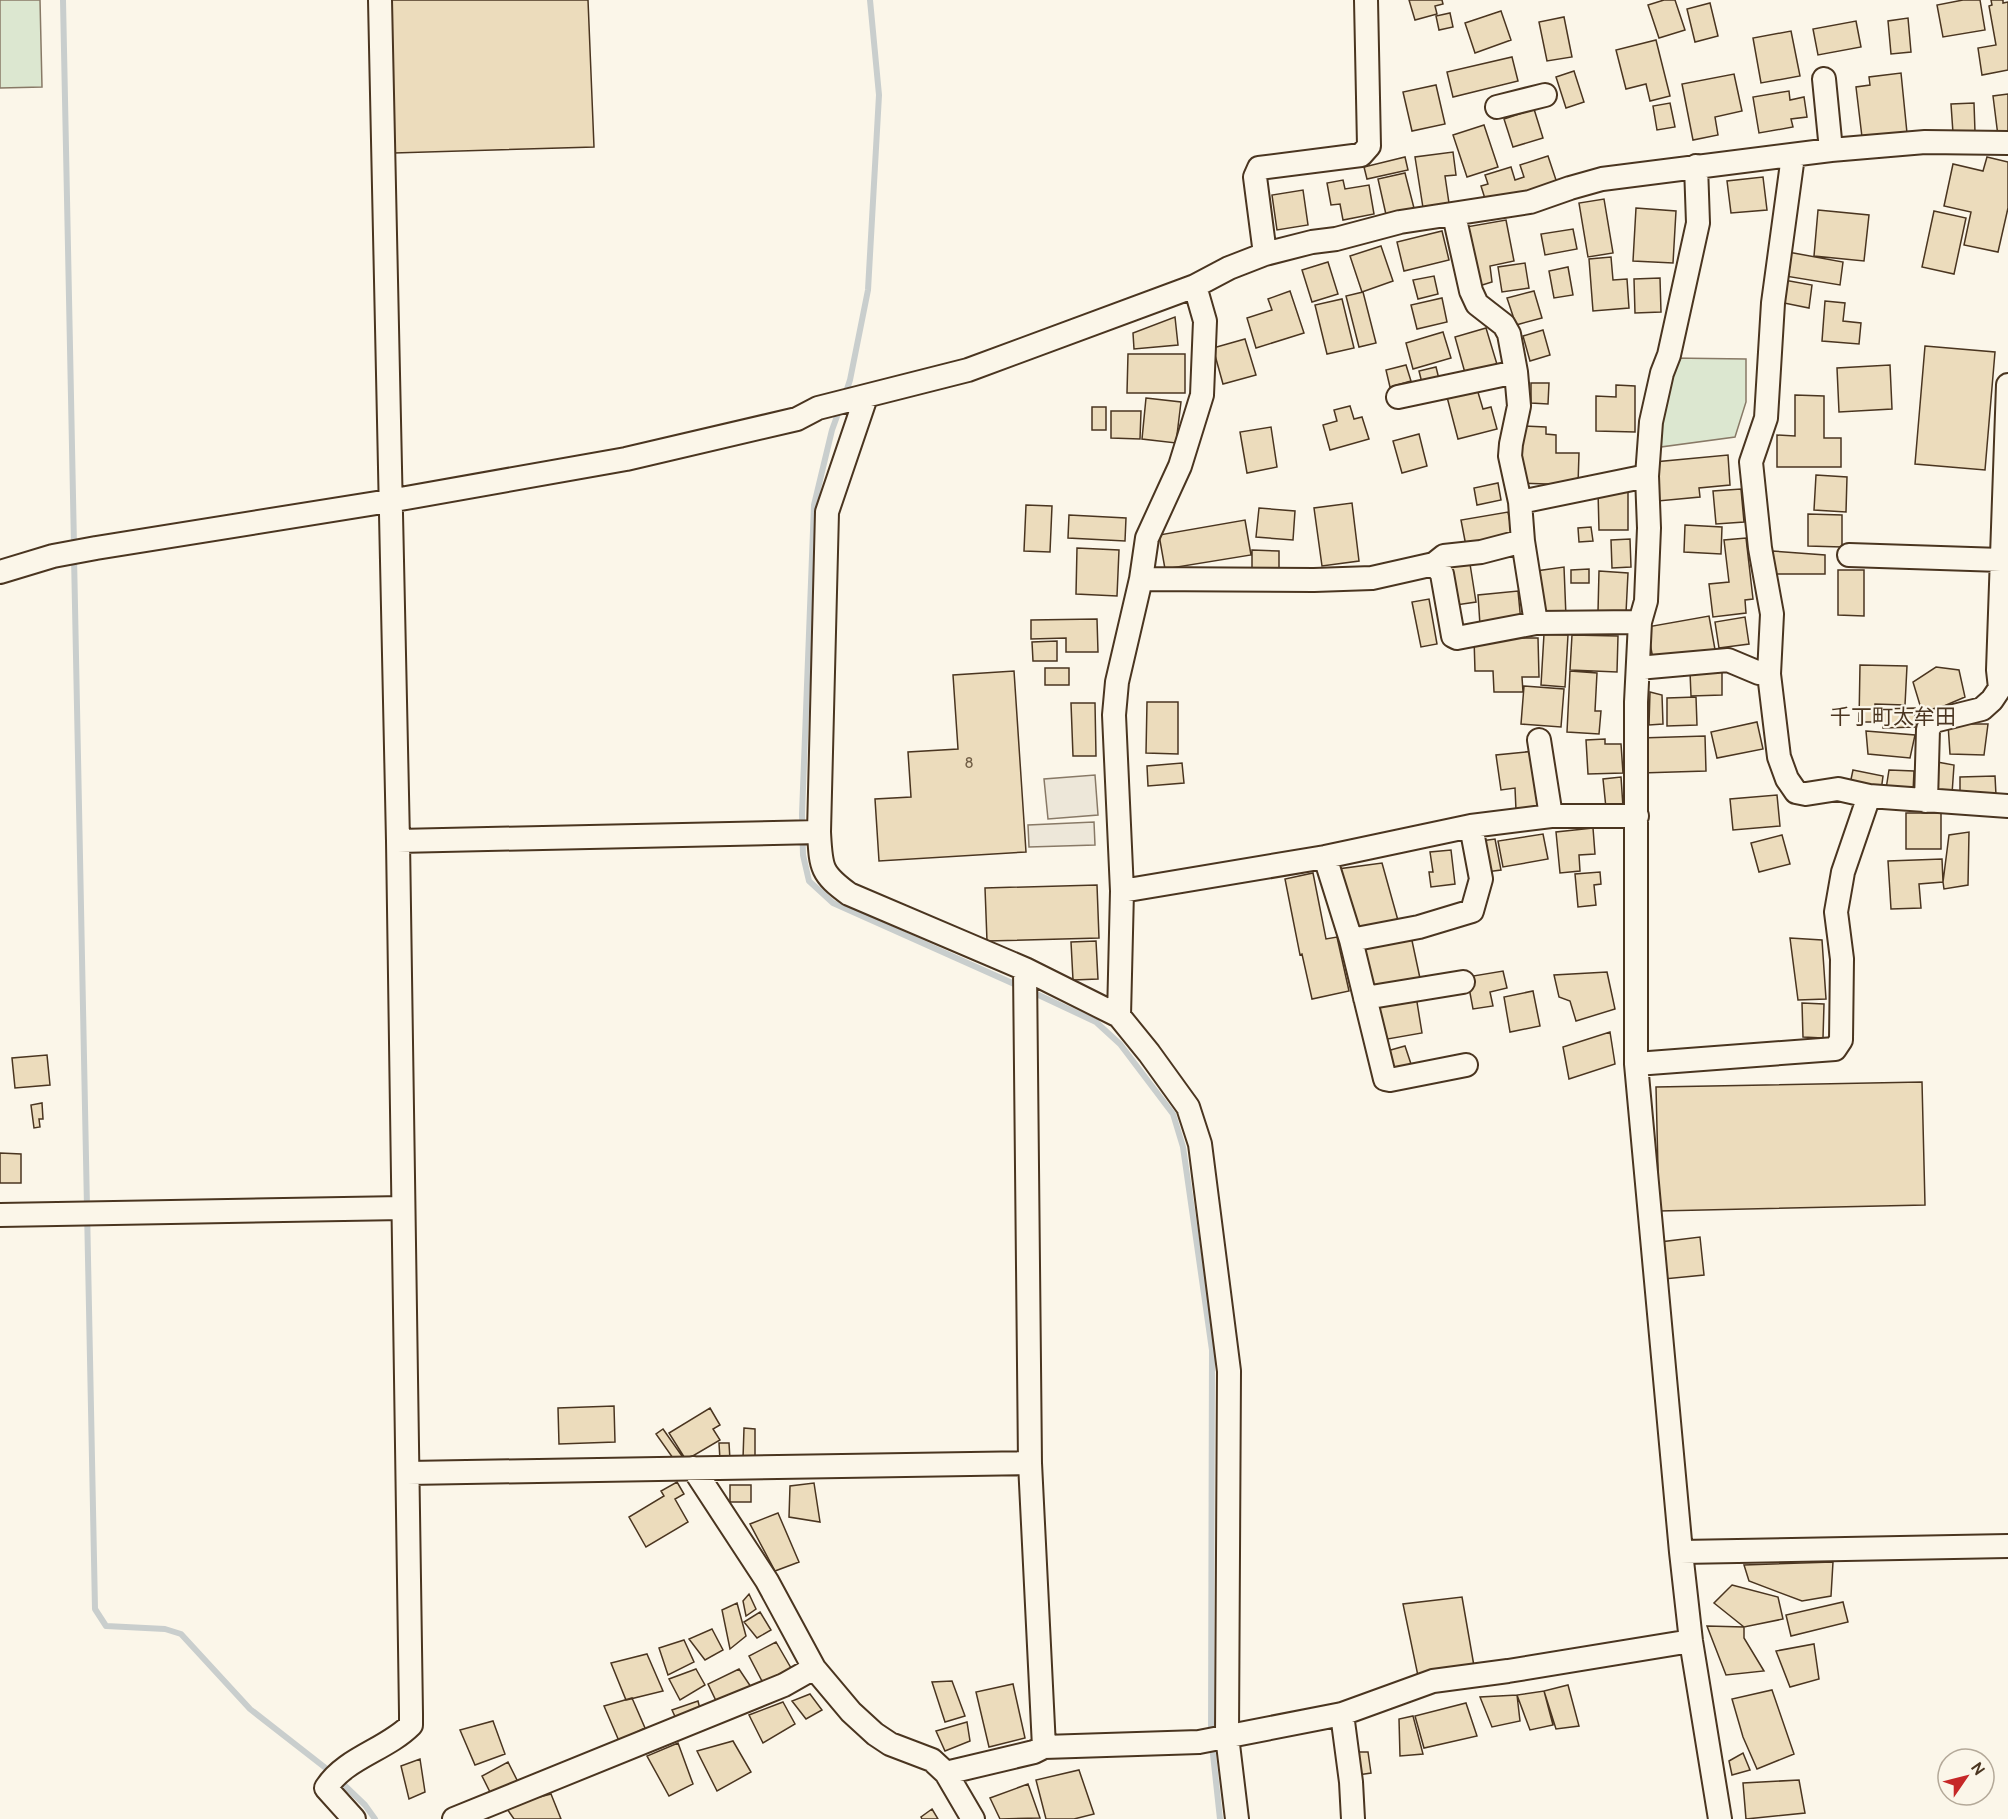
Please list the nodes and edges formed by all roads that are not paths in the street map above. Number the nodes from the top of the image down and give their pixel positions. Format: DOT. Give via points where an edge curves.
graph roads {
  1 [pos="380,0"];
  2 [pos="1366,0"];
  3 [pos="1824,80"];
  4 [pos="1545,95"];
  5 [pos="1497,107"];
  6 [pos="2008,143"];
  7 [pos="1831,150"];
  8 [pos="1793,156"];
  9 [pos="1696,166"];
  10 [pos="1454,215"];
  11 [pos="1265,254"];
  12 [pos="1196,286"];
  13 [pos="1515,372"];
  14 [pos="2008,385"];
  15 [pos="1398,397"];
  16 [pos="862,398"];
  17 [pos="1647,476"];
  18 [pos="389,501"];
  19 [pos="1520,502"];
  20 [pos="1523,542"];
  21 [pos="1849,555"];
  22 [pos="2001,560"];
  23 [pos="1434,564"];
  24 [pos="0,572"];
  25 [pos="1141,579"];
  26 [pos="1640,622"];
  27 [pos="1536,623"];
  28 [pos="1638,668"];
  29 [pos="1769,674"];
  30 [pos="2004,688"];
  31 [pos="1539,740"];
  32 [pos="1869,796"];
  33 [pos="1926,801"];
  34 [pos="2008,806"];
  35 [pos="1551,816"];
  36 [pos="1637,816"];
  37 [pos="1471,826"];
  38 [pos="808,833"];
  39 [pos="398,841"];
  40 [pos="1325,857"];
  41 [pos="1122,891"];
  42 [pos="1351,940"];
  43 [pos="1025,974"];
  44 [pos="1463,982"];
  45 [pos="1365,998"];
  46 [pos="1119,1016"];
  47 [pos="1636,1064"];
  48 [pos="1466,1065"];
  49 [pos="403,1208"];
  50 [pos="0,1215"];
  51 [pos="1030,1463"];
  52 [pos="693,1468"];
  53 [pos="408,1473"];
  54 [pos="2008,1546"];
  55 [pos="1681,1552"];
  56 [pos="1691,1641"];
  57 [pos="814,1668"];
  58 [pos="1342,1714"];
  59 [pos="1215,1739"];
  60 [pos="1044,1747"];
  61 [pos="946,1773"];
  62 [pos="354,1819"];
  63 [pos="454,1819"];
  64 [pos="973,1819"];
  65 [pos="1237,1819"];
  66 [pos="1353,1819"];
  67 [pos="1720,1819"];
  1 -- 18 [label="street"];
  2 -- 11 [label="street" via="1369,146 1361,155 1259,168 1255,177"];
  3 -- 7 [label="street"];
  4 -- 5 [label="street"];
  6 -- 7 [label="street" via="1925,142"];
  7 -- 8 [label="street"];
  8 -- 9 [label="street"];
  8 -- 29 [label="street" via="1773,303 1766,418 1751,462 1772,614"];
  9 -- 10 [label="street" via="1602,179 1530,202"];
  9 -- 17 [label="street" via="1698,223 1651,422"];
  10 -- 11 [label="street" via="1400,222"];
  10 -- 13 [label="street" via="1471,291 1477,304 1504,325 1509,334"];
  11 -- 12 [label="street"];
  12 -- 16 [label="street" via="968,370"];
  12 -- 25 [label="street" via="1205,321 1202,395 1180,466 1147,538"];
  13 -- 15 [label="street"];
  13 -- 19 [label="street" via="1519,406 1510,456"];
  14 -- 22 [label="street"];
  16 -- 18 [label="street" via="824,407 797,419 632,457"];
  16 -- 38 [label="street" via="827,512"];
  17 -- 19 [label="street"];
  17 -- 26 [label="street" via="1646,601"];
  18 -- 24 [label="street" via="52,556"];
  18 -- 39 [label="street"];
  19 -- 20 [label="street"];
  20 -- 23 [label="street" via="1444,556"];
  20 -- 27 [label="street"];
  21 -- 22 [label="street"];
  22 -- 30 [label="street" via="1998,670"];
  23 -- 25 [label="street" via="1372,578"];
  23 -- 27 [label="street" via="1442,574 1453,636"];
  25 -- 41 [label="street" via="1117,682 1114,715"];
  26 -- 27 [label="street"];
  26 -- 28 [label="street"];
  28 -- 29 [label="street" via="1728,660"];
  28 -- 36 [label="street"];
  29 -- 32 [label="street" via="1779,757 1796,792 1838,789"];
  30 -- 33 [label="street" via="1982,709 1934,721 1928,729"];
  31 -- 35 [label="street"];
  32 -- 33 [label="street"];
  32 -- 47 [label="street" via="1843,872 1836,912 1842,959 1842,1017 1841,1040 1835,1049"];
  33 -- 34 [label="street"];
  35 -- 36 [label="street"];
  35 -- 37 [label="street"];
  36 -- 47 [label="street"];
  37 -- 40 [label="street"];
  37 -- 42 [label="street" via="1481,879 1472,910 1419,927"];
  38 -- 39 [label="street"];
  38 -- 43 [label="street" via="830,880 849,894"];
  39 -- 49 [label="street"];
  40 -- 41 [label="street"];
  40 -- 42 [label="street"];
  41 -- 46 [label="street"];
  42 -- 45 [label="street"];
  43 -- 46 [label="street"];
  43 -- 51 [label="street"];
  44 -- 45 [label="street"];
  45 -- 48 [label="street" via="1385,1079"];
  46 -- 59 [label="street" via="1188,1107 1200,1144 1229,1371"];
  47 -- 55 [label="street"];
  49 -- 50 [label="street"];
  49 -- 53 [label="street"];
  51 -- 52 [label="street"];
  51 -- 60 [label="street"];
  52 -- 53 [label="street"];
  52 -- 57 [label="street" via="767,1581"];
  53 -- 62 [label="street" via="411,1725 348,1766 328,1784 326,1788"];
  54 -- 55 [label="street"];
  55 -- 56 [label="street"];
  56 -- 58 [label="street" via="1433,1681"];
  56 -- 67 [label="street"];
  57 -- 61 [label="street" via="875,1734 932,1760"];
  57 -- 63 [label="street" via="784,1685"];
  58 -- 59 [label="street"];
  58 -- 66 [label="street"];
  59 -- 60 [label="street"];
  59 -- 65 [label="street"];
  60 -- 61 [label="street"];
  61 -- 64 [label="street"];
}
